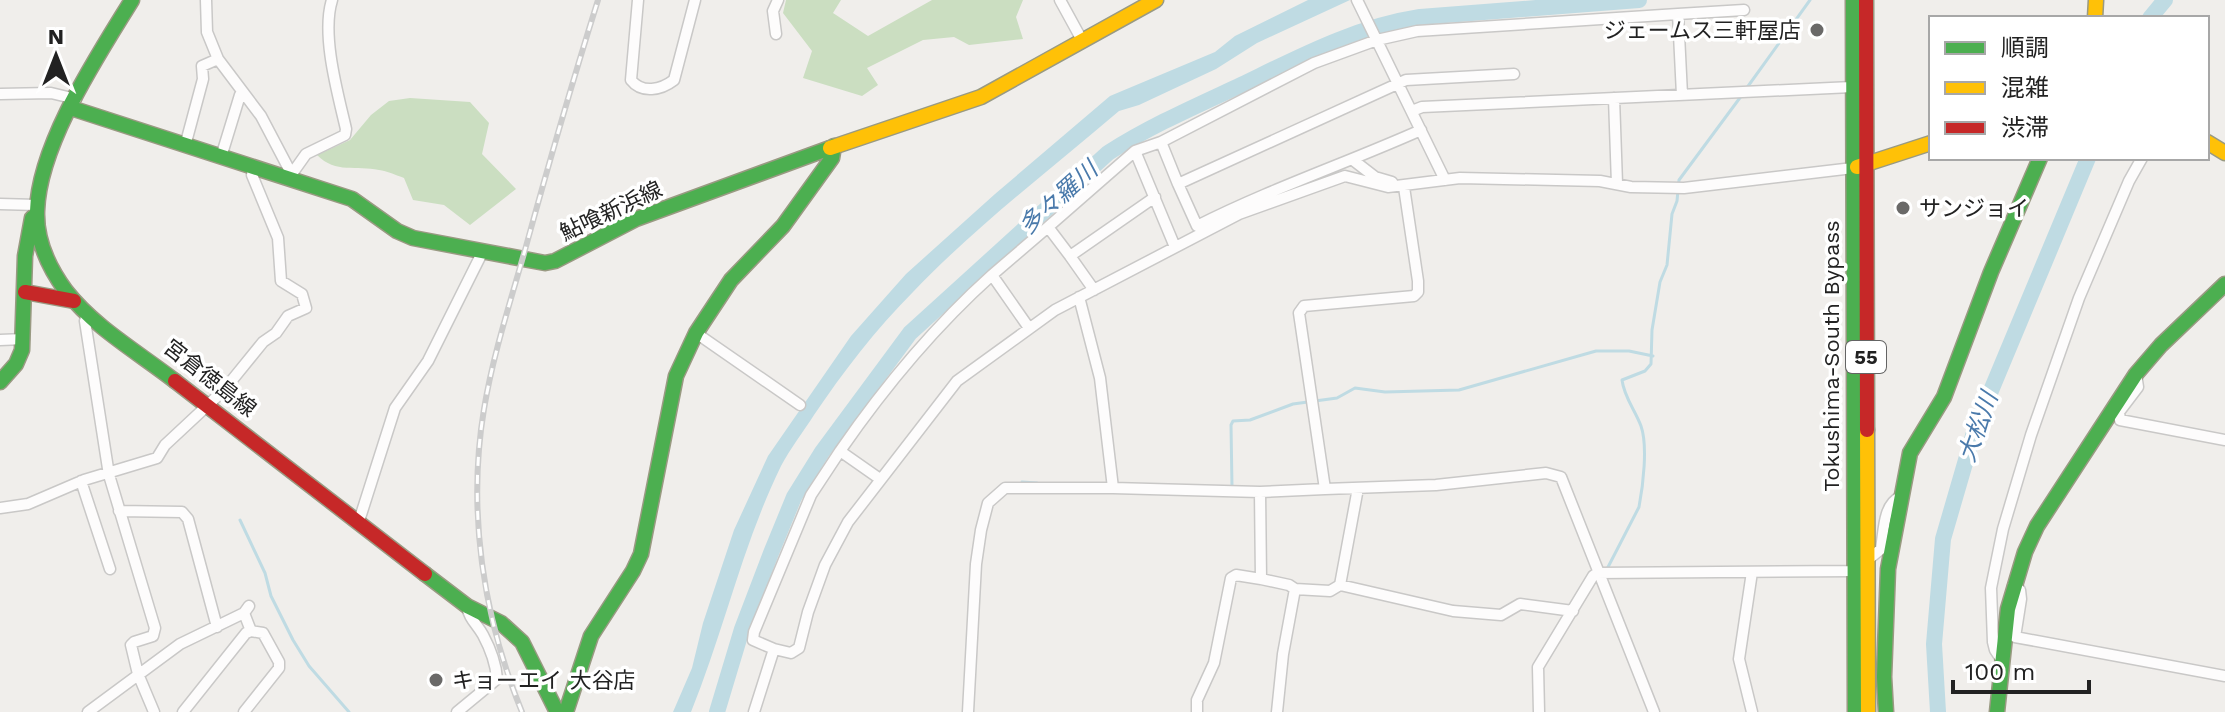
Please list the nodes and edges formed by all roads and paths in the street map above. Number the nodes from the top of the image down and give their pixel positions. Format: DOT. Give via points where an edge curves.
graph roads {
  1 [pos="132,0"];
  2 [pos="206,0"];
  3 [pos="332,0"];
  4 [pos="638,0"];
  5 [pos="695,0"];
  6 [pos="778,0"];
  7 [pos="1060,0"];
  8 [pos="1156,0"];
  9 [pos="1358,1"];
  10 [pos="1859,2"];
  11 [pos="1744,10"];
  12 [pos="1678,14"];
  13 [pos="776,34"];
  14 [pos="1376,38"];
  15 [pos="1083,42"];
  16 [pos="218,59"];
  17 [pos="1514,74"];
  18 [pos="1398,84"];
  19 [pos="1852,87"];
  20 [pos="243,92"];
  21 [pos="0,94"];
  22 [pos="1682,95"];
  23 [pos="1614,98"];
  24 [pos="73,104"];
  25 [pos="1412,111"];
  26 [pos="1421,130"];
  27 [pos="1161,142"];
  28 [pos="1929,144"];
  29 [pos="185,146"];
  30 [pos="834,146"];
  31 [pos="1135,151"];
  32 [pos="221,157"];
  33 [pos="1353,160"];
  34 [pos="2039,160"];
  35 [pos="2141,160"];
  36 [pos="1859,166"];
  37 [pos="253,167"];
  38 [pos="290,175"];
  39 [pos="1444,177"];
  40 [pos="1178,184"];
  41 [pos="1617,184"];
  42 [pos="1404,187"];
  43 [pos="1155,197"];
  44 [pos="0,204"];
  45 [pos="37,210"];
  46 [pos="1048,227"];
  47 [pos="1175,247"];
  48 [pos="482,253"];
  49 [pos="1070,256"];
  50 [pos="992,275"];
  51 [pos="2225,284"];
  52 [pos="1094,290"];
  53 [pos="25,292"];
  54 [pos="1079,297"];
  55 [pos="74,301"];
  56 [pos="87,313"];
  57 [pos="1029,328"];
  58 [pos="696,333"];
  59 [pos="24,339"];
  60 [pos="0,340"];
  61 [pos="2136,374"];
  62 [pos="0,382"];
  63 [pos="209,405"];
  64 [pos="800,405"];
  65 [pos="2225,440"];
  66 [pos="840,451"];
  67 [pos="109,475"];
  68 [pos="880,479"];
  69 [pos="81,481"];
  70 [pos="1113,488"];
  71 [pos="1358,488"];
  72 [pos="1325,489"];
  73 [pos="1260,492"];
  74 [pos="1900,497"];
  75 [pos="0,508"];
  76 [pos="119,511"];
  77 [pos="359,521"];
  78 [pos="1867,560"];
  79 [pos="110,569"];
  80 [pos="1854,571"];
  81 [pos="1752,572"];
  82 [pos="1597,573"];
  83 [pos="1261,579"];
  84 [pos="1340,585"];
  85 [pos="2013,586"];
  86 [pos="1295,589"];
  87 [pos="467,606"];
  88 [pos="1573,611"];
  89 [pos="217,627"];
  90 [pos="251,631"];
  91 [pos="774,649"];
  92 [pos="2001,659"];
  93 [pos="138,674"];
  94 [pos="2225,676"];
  95 [pos="88,712"];
  96 [pos="154,712"];
  97 [pos="183,712"];
  98 [pos="244,712"];
  99 [pos="457,712"];
  100 [pos="557,712"];
  101 [pos="566,712"];
  102 [pos="754,712"];
  103 [pos="968,712"];
  104 [pos="1197,712"];
  105 [pos="1277,712"];
  106 [pos="1539,712"];
  107 [pos="1654,712"];
  108 [pos="1752,712"];
  109 [pos="1855,712"];
  110 [pos="1868,712"];
  111 [pos="1886,712"];
  112 [pos="1997,712"];
  1 -- 24 [label="main road, 宮倉徳島線"];
  2 -- 16 [label="street" via="207,32"];
  3 -- 38 [label="street" via="332,63 345,135 306,154"];
  4 -- 5 [label="street" via="631,80 646,90 674,80"];
  6 -- 13 [label="street" via="773,11"];
  7 -- 15 [label="street"];
  8 -- 15 [label="main road, 鮎喰新浜線"];
  9 -- 14 [label="street"];
  10 -- 19 [label="main road, Tokushima-South Bypass / 55"];
  10 -- 36 [label="main road, Tokushima-South Bypass / 55"];
  11 -- 12 [label="street"];
  12 -- 14 [label="street" via="1451,27"];
  12 -- 22 [label="street"];
  14 -- 18 [label="street"];
  14 -- 27 [label="street" via="1314,63"];
  15 -- 30 [label="main road, 鮎喰新浜線" via="981,97"];
  16 -- 20 [label="street"];
  16 -- 29 [label="street" via="202,66"];
  17 -- 18 [label="street"];
  18 -- 25 [label="street"];
  18 -- 40 [label="street"];
  19 -- 22 [label="street"];
  19 -- 36 [label="main road, Tokushima-South Bypass / 55"];
  20 -- 32 [label="street"];
  20 -- 38 [label="street"];
  21 -- 24 [label="street" via="51,93"];
  22 -- 23 [label="street"];
  23 -- 25 [label="street"];
  23 -- 41 [label="street"];
  24 -- 29 [label="main road, 鮎喰新浜線"];
  24 -- 45 [label="main road, 宮倉徳島線" via="43,176"];
  25 -- 26 [label="street"];
  26 -- 33 [label="street"];
  26 -- 39 [label="street"];
  27 -- 31 [label="street"];
  27 -- 40 [label="street"];
  28 -- 36 [label="main road"];
  29 -- 32 [label="main road, 鮎喰新浜線"];
  30 -- 48 [label="main road, 鮎喰新浜線" via="636,219 555,261 532,263"];
  30 -- 58 [label="main road" via="832,158 783,226 731,280"];
  31 -- 43 [label="street"];
  31 -- 46 [label="street"];
  32 -- 37 [label="main road, 鮎喰新浜線"];
  33 -- 39 [label="street" via="1385,181"];
  33 -- 40 [label="street" via="1267,192 1197,226"];
  34 -- 74 [label="main road" via="1947,389 1910,453"];
  35 -- 92 [label="street" via="2079,298 2003,529 1991,588 1993,642"];
  36 -- 41 [label="street" via="1684,188"];
  36 -- 78 [label="main road, Tokushima-South Bypass / 55"];
  36 -- 80 [label="main road, Tokushima-South Bypass / 55"];
  37 -- 38 [label="main road, 鮎喰新浜線"];
  37 -- 63 [label="street" via="278,238 279,276 302,294 306,308 288,316"];
  38 -- 48 [label="main road, 鮎喰新浜線" via="352,199 413,238"];
  39 -- 41 [label="street"];
  39 -- 42 [label="street"];
  42 -- 47 [label="street" via="1337,177 1239,214"];
  42 -- 72 [label="street" via="1418,292 1304,306 1299,313"];
  43 -- 47 [label="street"];
  43 -- 49 [label="street"];
  44 -- 45 [label="street"];
  45 -- 53 [label="main road" via="25,256"];
  45 -- 55 [label="main road, 宮倉徳島線" via="48,261"];
  46 -- 49 [label="street"];
  46 -- 50 [label="street"];
  47 -- 52 [label="street"];
  48 -- 77 [label="street" via="428,361 395,408"];
  49 -- 52 [label="street"];
  50 -- 57 [label="street"];
  50 -- 66 [label="street" via="923,342"];
  51 -- 61 [label="main road"];
  52 -- 54 [label="street"];
  53 -- 55 [label="main road"];
  53 -- 59 [label="main road"];
  54 -- 57 [label="street"];
  54 -- 70 [label="street" via="1100,378"];
  55 -- 56 [label="main road, 宮倉徳島線"];
  56 -- 63 [label="main road, 宮倉徳島線"];
  56 -- 67 [label="street"];
  57 -- 68 [label="street" via="957,381"];
  58 -- 64 [label="street"];
  58 -- 101 [label="main road" via="676,376 641,554 591,636"];
  59 -- 60 [label="street"];
  59 -- 62 [label="main road" via="16,364"];
  61 -- 65 [label="street" via="2138,387 2119,412 2120,420"];
  61 -- 85 [label="main road" via="2037,526"];
  63 -- 67 [label="street" via="157,458"];
  63 -- 77 [label="main road, 宮倉徳島線"];
  66 -- 68 [label="street"];
  66 -- 91 [label="street" via="811,495 754,632 753,640"];
  67 -- 69 [label="street"];
  67 -- 76 [label="street"];
  68 -- 91 [label="street" via="825,565 799,648 791,653"];
  69 -- 75 [label="street" via="28,504"];
  69 -- 79 [label="street"];
  70 -- 73 [label="street"];
  70 -- 103 [label="street" via="1005,488 988,503 976,564"];
  71 -- 72 [label="street"];
  71 -- 82 [label="street" via="1554,473 1565,483"];
  71 -- 84 [label="street"];
  72 -- 73 [label="street"];
  73 -- 83 [label="street"];
  74 -- 78 [label="street" via="1889,506 1881,549"];
  74 -- 111 [label="main road" via="1886,598"];
  76 -- 89 [label="street" via="182,512 188,519"];
  76 -- 93 [label="street" via="155,628 153,636 131,645"];
  77 -- 87 [label="main road, 宮倉徳島線"];
  78 -- 80 [label="street"];
  78 -- 110 [label="main road, Tokushima-South Bypass / 55"];
  80 -- 81 [label="street"];
  80 -- 109 [label="main road, Tokushima-South Bypass / 55"];
  81 -- 82 [label="street"];
  81 -- 108 [label="street" via="1739,659"];
  82 -- 88 [label="street"];
  82 -- 107 [label="street"];
  83 -- 86 [label="street"];
  83 -- 104 [label="street" via="1231,578 1214,663"];
  84 -- 86 [label="street" via="1330,591"];
  84 -- 88 [label="street" via="1453,611 1501,615 1520,604"];
  85 -- 92 [label="main road"];
  85 -- 94 [label="street" via="2021,599 2015,637"];
  86 -- 105 [label="street"];
  87 -- 99 [label="street" via="483,634 497,679"];
  87 -- 100 [label="main road, 宮倉徳島線" via="501,623 522,642"];
  88 -- 106 [label="street" via="1538,667"];
  89 -- 90 [label="street" via="247,610"];
  89 -- 93 [label="street" via="180,644"];
  90 -- 97 [label="street"];
  90 -- 98 [label="street" via="263,633 279,668"];
  91 -- 102 [label="street"];
  92 -- 112 [label="main road"];
  93 -- 95 [label="street"];
  93 -- 96 [label="street"];
}
